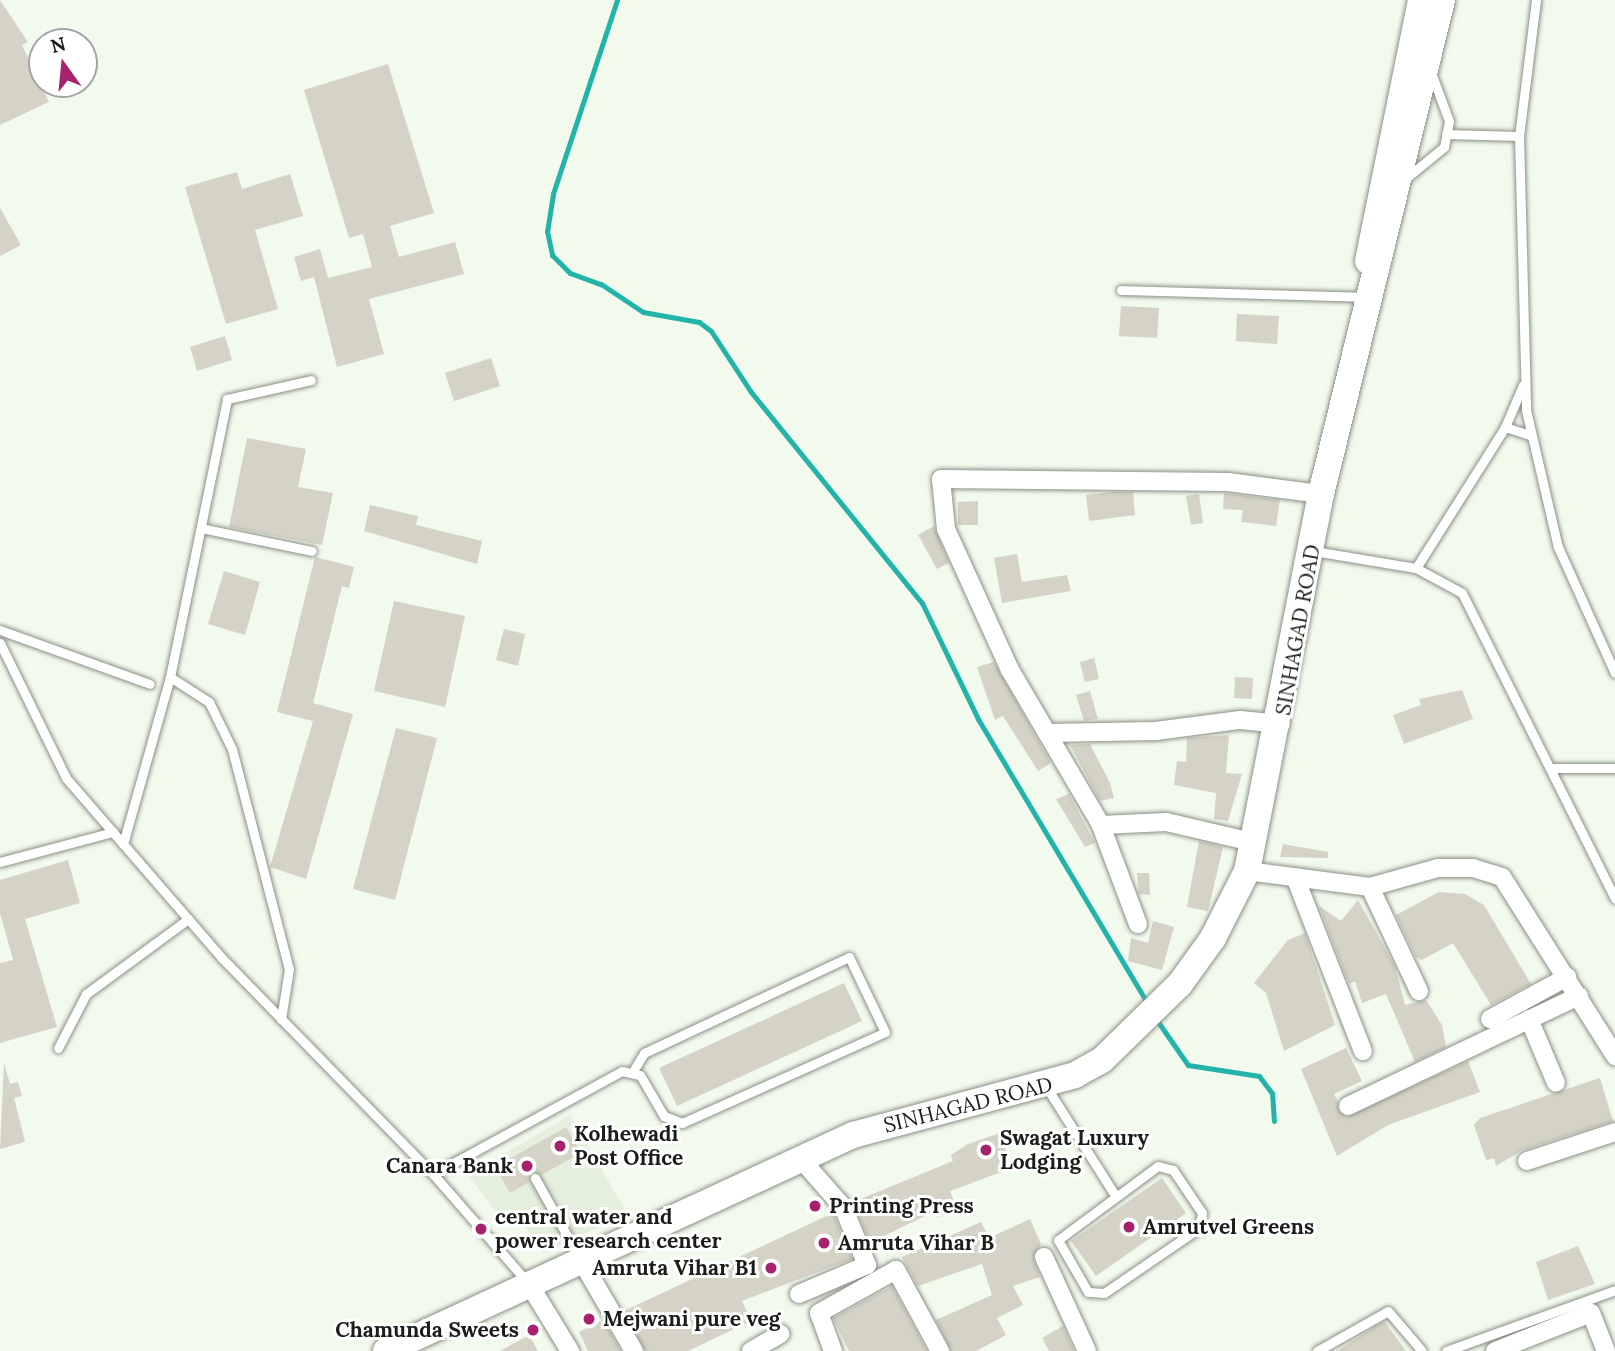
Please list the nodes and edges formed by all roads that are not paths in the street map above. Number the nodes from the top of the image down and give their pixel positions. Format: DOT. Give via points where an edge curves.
graph roads {
  1 [pos="1421,0"];
  2 [pos="1442,0"];
  3 [pos="1536,0"];
  4 [pos="1429,67"];
  5 [pos="1446,134"];
  6 [pos="1519,136"];
  7 [pos="1401,181"];
  8 [pos="1121,290"];
  9 [pos="1365,297"];
  10 [pos="311,380"];
  11 [pos="1524,382"];
  12 [pos="1505,426"];
  13 [pos="1530,435"];
  14 [pos="1321,494"];
  15 [pos="201,527"];
  16 [pos="1312,550"];
  17 [pos="312,551"];
  18 [pos="1416,568"];
  19 [pos="0,630"];
  20 [pos="0,643"];
  21 [pos="1615,673"];
  22 [pos="170,677"];
  23 [pos="150,684"];
  24 [pos="1281,724"];
  25 [pos="1047,733"];
  26 [pos="1551,768"];
  27 [pos="1615,768"];
  28 [pos="1100,823"];
  29 [pos="113,832"];
  30 [pos="1252,842"];
  31 [pos="123,844"];
  32 [pos="0,862"];
  33 [pos="1247,872"];
  34 [pos="1295,877"];
  35 [pos="1370,887"];
  36 [pos="1615,899"];
  37 [pos="188,919"];
  38 [pos="1139,924"];
  39 [pos="1567,977"];
  40 [pos="1419,991"];
  41 [pos="1579,996"];
  42 [pos="281,1019"];
  43 [pos="1490,1019"];
  44 [pos="1529,1019"];
  45 [pos="58,1048"];
  46 [pos="1363,1051"];
  47 [pos="1615,1056"];
  48 [pos="633,1070"];
  49 [pos="1556,1083"];
  50 [pos="1047,1088"];
  51 [pos="1348,1106"];
  52 [pos="1615,1132"];
  53 [pos="800,1158"];
  54 [pos="1527,1161"];
  55 [pos="433,1174"];
  56 [pos="535,1178"];
  57 [pos="1115,1195"];
  58 [pos="1044,1257"];
  59 [pos="580,1260"];
  60 [pos="529,1284"];
  61 [pos="1615,1290"];
  62 [pos="799,1294"];
  63 [pos="780,1334"];
  64 [pos="401,1348"];
  65 [pos="570,1351"];
  66 [pos="634,1351"];
  67 [pos="751,1351"];
  68 [pos="833,1351"];
  69 [pos="940,1351"];
  70 [pos="1087,1351"];
  71 [pos="1318,1351"];
  72 [pos="1422,1351"];
  73 [pos="1446,1351"];
  74 [pos="1495,1351"];
  75 [pos="1606,1351"];
  1 -- 9 [label="main road, SINHAGAD ROAD" via="1371,224"];
  2 -- 4 [label="main road, SINHAGAD ROAD"];
  3 -- 6 [label="lane"];
  4 -- 5 [label="lane" via="1449,121"];
  4 -- 7 [label="main road, SINHAGAD ROAD"];
  5 -- 6 [label="lane"];
  5 -- 7 [label="lane" via="1444,146"];
  6 -- 11 [label="lane"];
  7 -- 9 [label="main road, SINHAGAD ROAD"];
  8 -- 9 [label="lane"];
  9 -- 14 [label="main road, SINHAGAD ROAD"];
  10 -- 15 [label="lane" via="227,399"];
  11 -- 12 [label="lane"];
  11 -- 13 [label="lane"];
  12 -- 13 [label="lane"];
  12 -- 18 [label="lane"];
  13 -- 21 [label="lane" via="1558,547"];
  14 -- 16 [label="main road, SINHAGAD ROAD"];
  14 -- 25 [label="street" via="1228,482 941,479 946,529 1010,670"];
  15 -- 17 [label="lane"];
  15 -- 22 [label="lane"];
  16 -- 18 [label="lane"];
  16 -- 24 [label="main road, SINHAGAD ROAD"];
  18 -- 26 [label="lane" via="1462,593"];
  19 -- 23 [label="lane"];
  20 -- 29 [label="lane" via="66,778"];
  22 -- 31 [label="lane"];
  22 -- 42 [label="lane" via="209,702 232,749 289,970"];
  24 -- 25 [label="street" via="1220,721 1156,731"];
  24 -- 30 [label="main road, SINHAGAD ROAD"];
  25 -- 28 [label="street"];
  26 -- 27 [label="lane"];
  26 -- 36 [label="lane"];
  28 -- 30 [label="street" via="1166,822"];
  28 -- 38 [label="street"];
  29 -- 31 [label="lane"];
  29 -- 32 [label="lane"];
  30 -- 33 [label="main road, SINHAGAD ROAD"];
  31 -- 37 [label="lane"];
  33 -- 34 [label="street"];
  33 -- 50 [label="main road, SINHAGAD ROAD" via="1213,938 1180,984 1102,1060"];
  34 -- 35 [label="street"];
  34 -- 46 [label="street"];
  35 -- 39 [label="street" via="1438,868 1473,868 1503,877"];
  35 -- 40 [label="street"];
  37 -- 42 [label="lane"];
  37 -- 45 [label="lane" via="86,994"];
  39 -- 41 [label="street"];
  39 -- 43 [label="street"];
  41 -- 44 [label="street"];
  41 -- 47 [label="street"];
  42 -- 55 [label="lane"];
  44 -- 49 [label="street"];
  44 -- 51 [label="street"];
  48 -- 48 [label="lane" via="664,1116 682,1123 885,1032 849,957 644,1053"];
  48 -- 55 [label="lane" via="597,1080"];
  50 -- 53 [label="main road, SINHAGAD ROAD" via="902,1118"];
  50 -- 57 [label="lane"];
  52 -- 54 [label="street"];
  53 -- 59 [label="main road, SINHAGAD ROAD"];
  53 -- 62 [label="street" via="843,1207 867,1265"];
  55 -- 60 [label="lane"];
  56 -- 59 [label="lane"];
  57 -- 57 [label="lane" via="1167,1166 1202,1221 1096,1294 1088,1292 1058,1240"];
  58 -- 70 [label="street"];
  59 -- 60 [label="main road, SINHAGAD ROAD"];
  59 -- 66 [label="street"];
  60 -- 64 [label="main road, SINHAGAD ROAD"];
  60 -- 65 [label="street"];
  61 -- 73 [label="lane"];
  63 -- 67 [label="street"];
  68 -- 69 [label="street" via="819,1313 897,1270"];
  71 -- 72 [label="lane" via="1388,1311"];
  74 -- 75 [label="street" via="1591,1313"];
}
